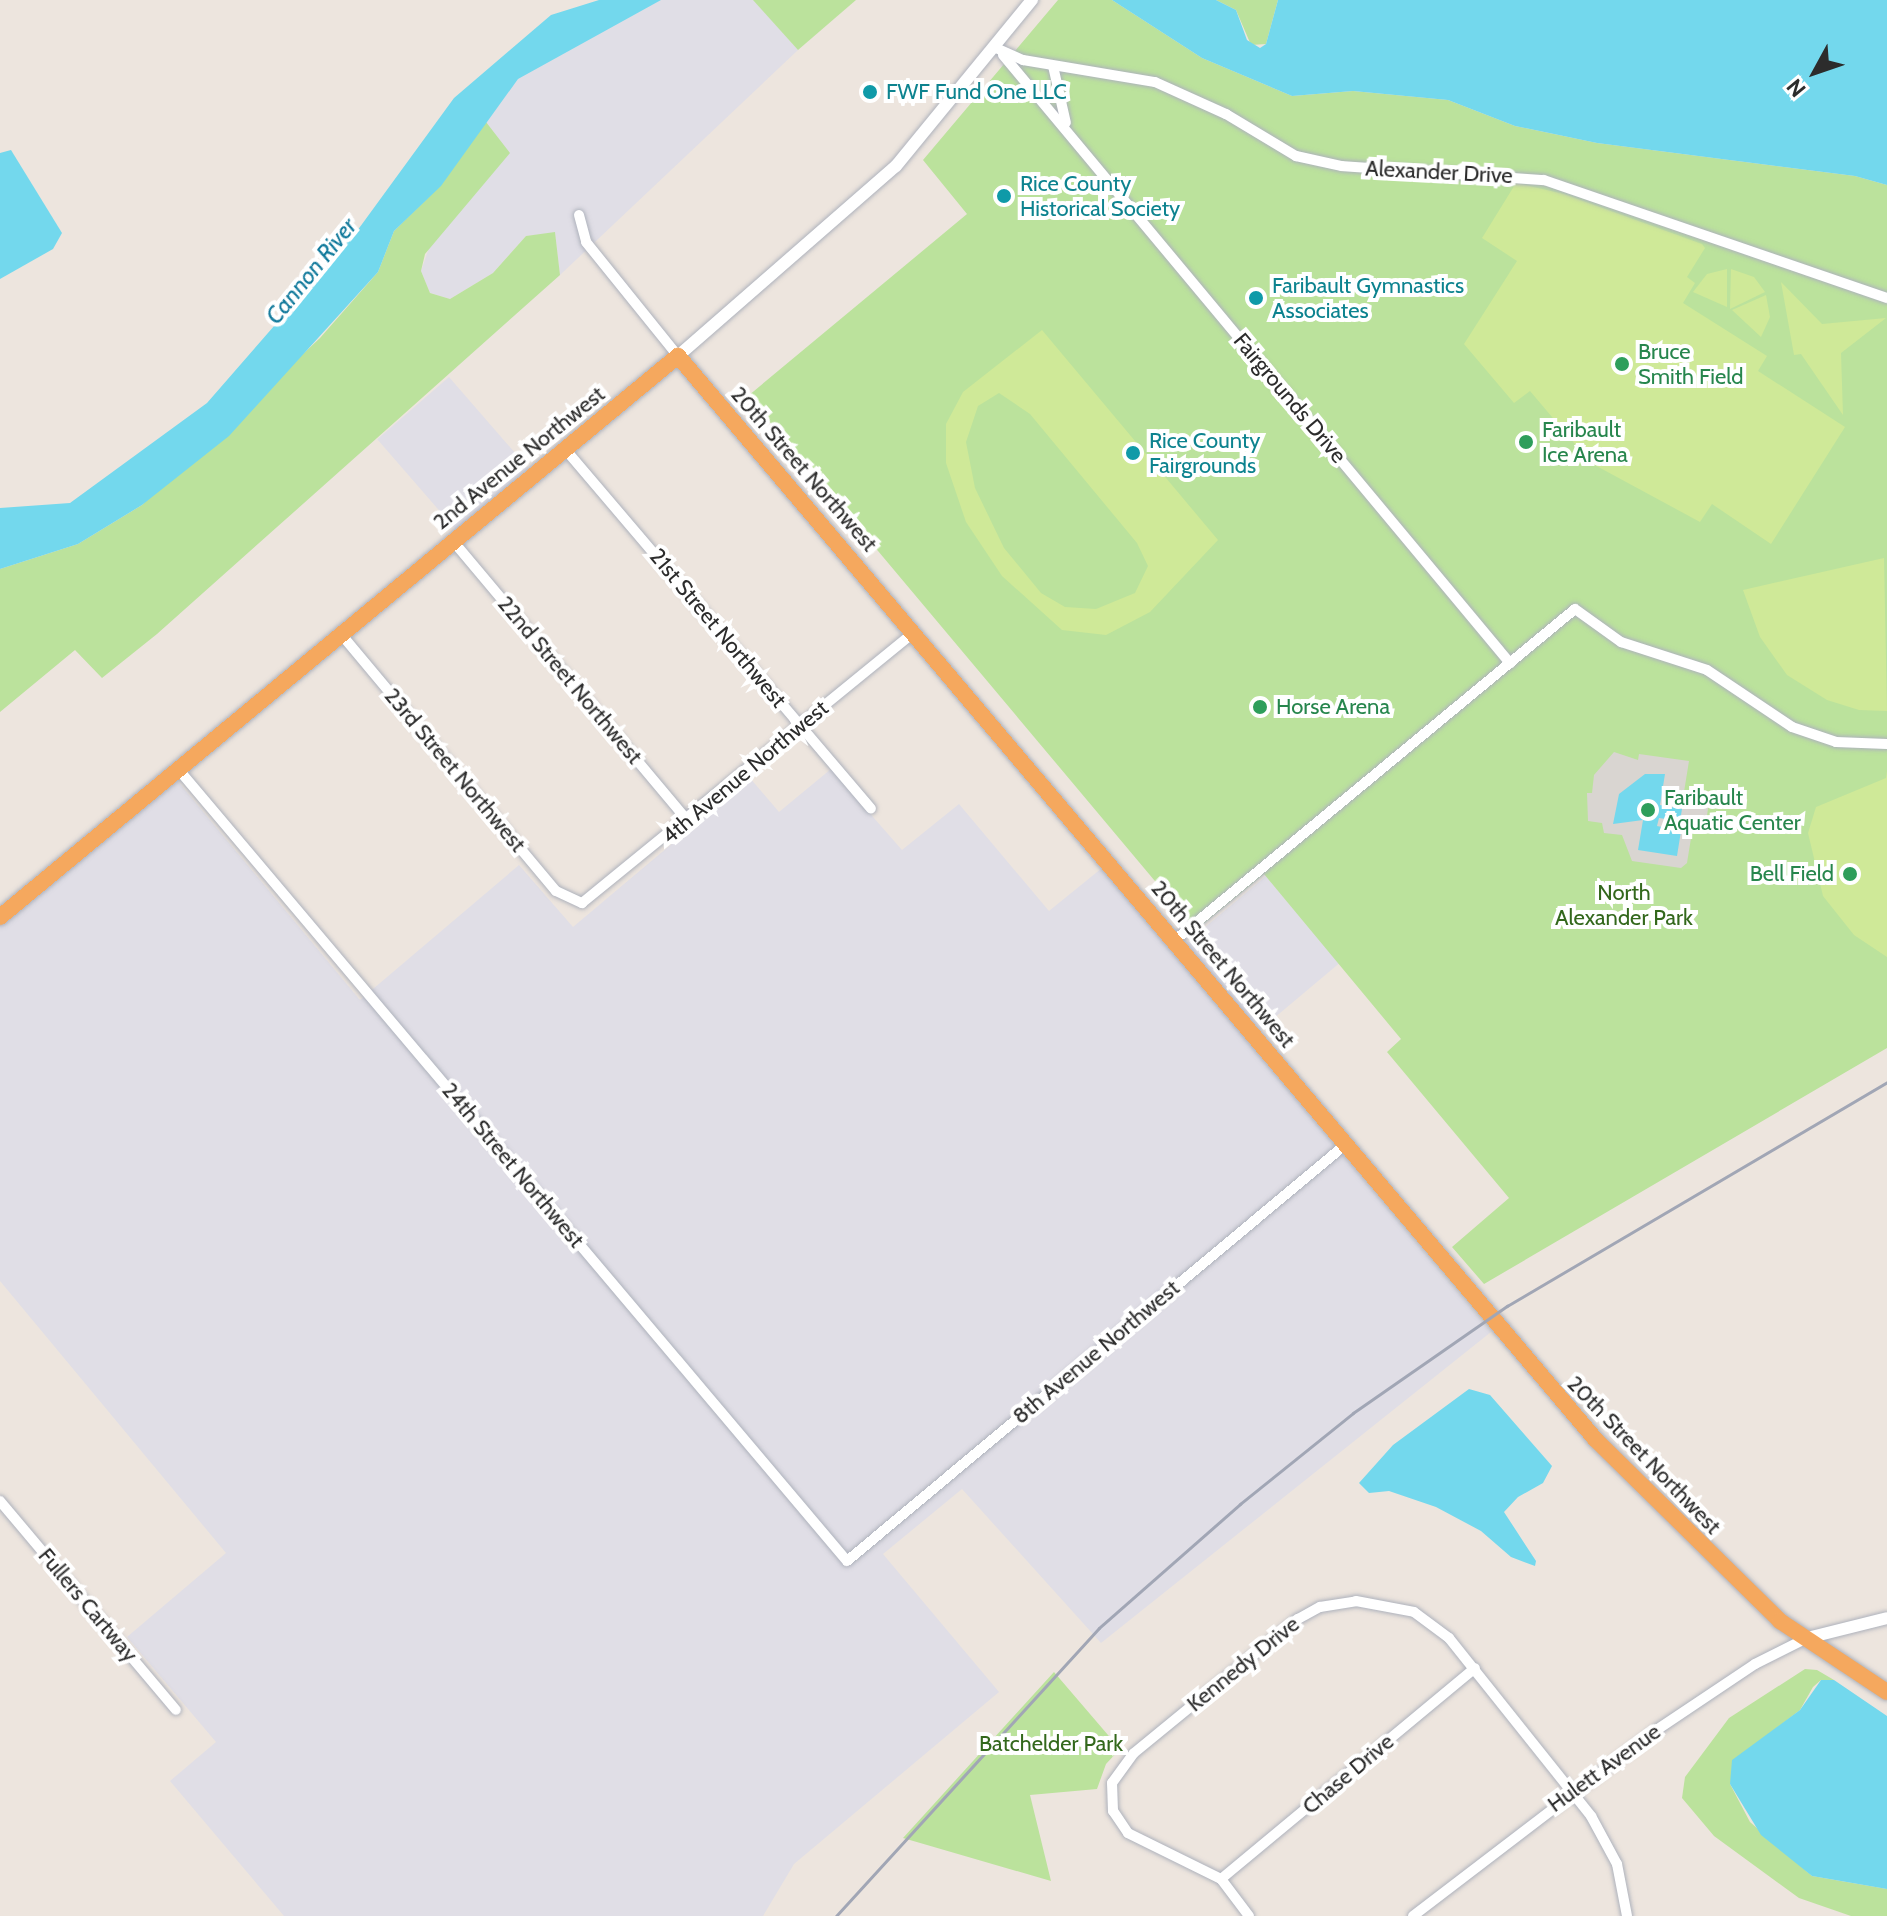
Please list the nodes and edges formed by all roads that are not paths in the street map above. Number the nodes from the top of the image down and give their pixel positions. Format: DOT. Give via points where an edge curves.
graph roads {
  1 [pos="1032,0"];
  2 [pos="996,48"];
  3 [pos="1053,66"];
  4 [pos="1069,133"];
  5 [pos="579,215"];
  6 [pos="1887,298"];
  7 [pos="678,356"];
  8 [pos="565,449"];
  9 [pos="453,541"];
  10 [pos="914,632"];
  11 [pos="341,634"];
  12 [pos="1510,663"];
  13 [pos="801,725"];
  14 [pos="1887,744"];
  15 [pos="179,770"];
  16 [pos="871,808"];
  17 [pos="687,820"];
  18 [pos="572,902"];
  19 [pos="0,917"];
  20 [pos="1175,940"];
  21 [pos="1346,1144"];
  22 [pos="0,1501"];
  23 [pos="847,1561"];
  24 [pos="1887,1618"];
  25 [pos="1807,1638"];
  26 [pos="1475,1668"];
  27 [pos="1887,1692"];
  28 [pos="176,1710"];
  29 [pos="1571,1790"];
  30 [pos="1221,1879"];
  31 [pos="1249,1916"];
  32 [pos="1413,1916"];
  33 [pos="1627,1916"];
  1 -- 2 [label="street, 2nd Avenue Northwest"];
  2 -- 3 [label="street, Alexander Drive"];
  2 -- 4 [label="street, Fairgrounds Drive"];
  2 -- 7 [label="street, 2nd Avenue Northwest" via="896,166"];
  3 -- 4 [label="street, Fairgrounds Drive"];
  3 -- 6 [label="street, Alexander Drive" via="1155,82 1226,114 1288,152 1326,164 1544,180"];
  4 -- 12 [label="street, Fairgrounds Drive"];
  5 -- 7 [label="street, 20th Street Northwest" via="586,242"];
  7 -- 8 [label="highway, 2nd Avenue Northwest"];
  7 -- 10 [label="highway, 20th Street Northwest"];
  8 -- 9 [label="highway, 2nd Avenue Northwest"];
  8 -- 13 [label="street, 21st Street Northwest"];
  9 -- 11 [label="highway, 2nd Avenue Northwest"];
  9 -- 17 [label="street, 22nd Street Northwest"];
  10 -- 13 [label="street, 4th Avenue Northwest"];
  10 -- 20 [label="highway, 20th Street Northwest"];
  11 -- 15 [label="highway, 2nd Avenue Northwest"];
  11 -- 18 [label="street, 23rd Street Northwest" via="556,891"];
  12 -- 14 [label="street" via="1575,609 1621,642 1707,670 1792,727 1836,742"];
  12 -- 20 [label="street"];
  13 -- 16 [label="street, 21st Street Northwest"];
  13 -- 17 [label="street, 4th Avenue Northwest"];
  15 -- 19 [label="highway, 2nd Avenue Northwest"];
  15 -- 23 [label="street, 24th Street Northwest"];
  17 -- 18 [label="street, 4th Avenue Northwest" via="591,899"];
  20 -- 21 [label="highway, 20th Street Northwest"];
  21 -- 23 [label="street, 8th Avenue Northwest"];
  21 -- 25 [label="highway, 20th Street Northwest" via="1605,1450 1742,1587"];
  22 -- 28 [label="street, Fullers Cartway"];
  24 -- 25 [label="street"];
  25 -- 27 [label="highway, 20th Street Northwest"];
  25 -- 29 [label="street, Hulett Avenue" via="1755,1664"];
  26 -- 29 [label="street, Kennedy Drive"];
  26 -- 30 [label="street, Chase Drive"];
  26 -- 30 [label="street, Kennedy Drive" via="1449,1638 1414,1612 1373,1602 1334,1604 1298,1619 1134,1753 1116,1771 1110,1792 1119,1824"];
  29 -- 32 [label="street, Hulett Avenue"];
  29 -- 33 [label="street, Kennedy Drive" via="1606,1840 1623,1885"];
  30 -- 31 [label="street, Kennedy Drive"];
}
